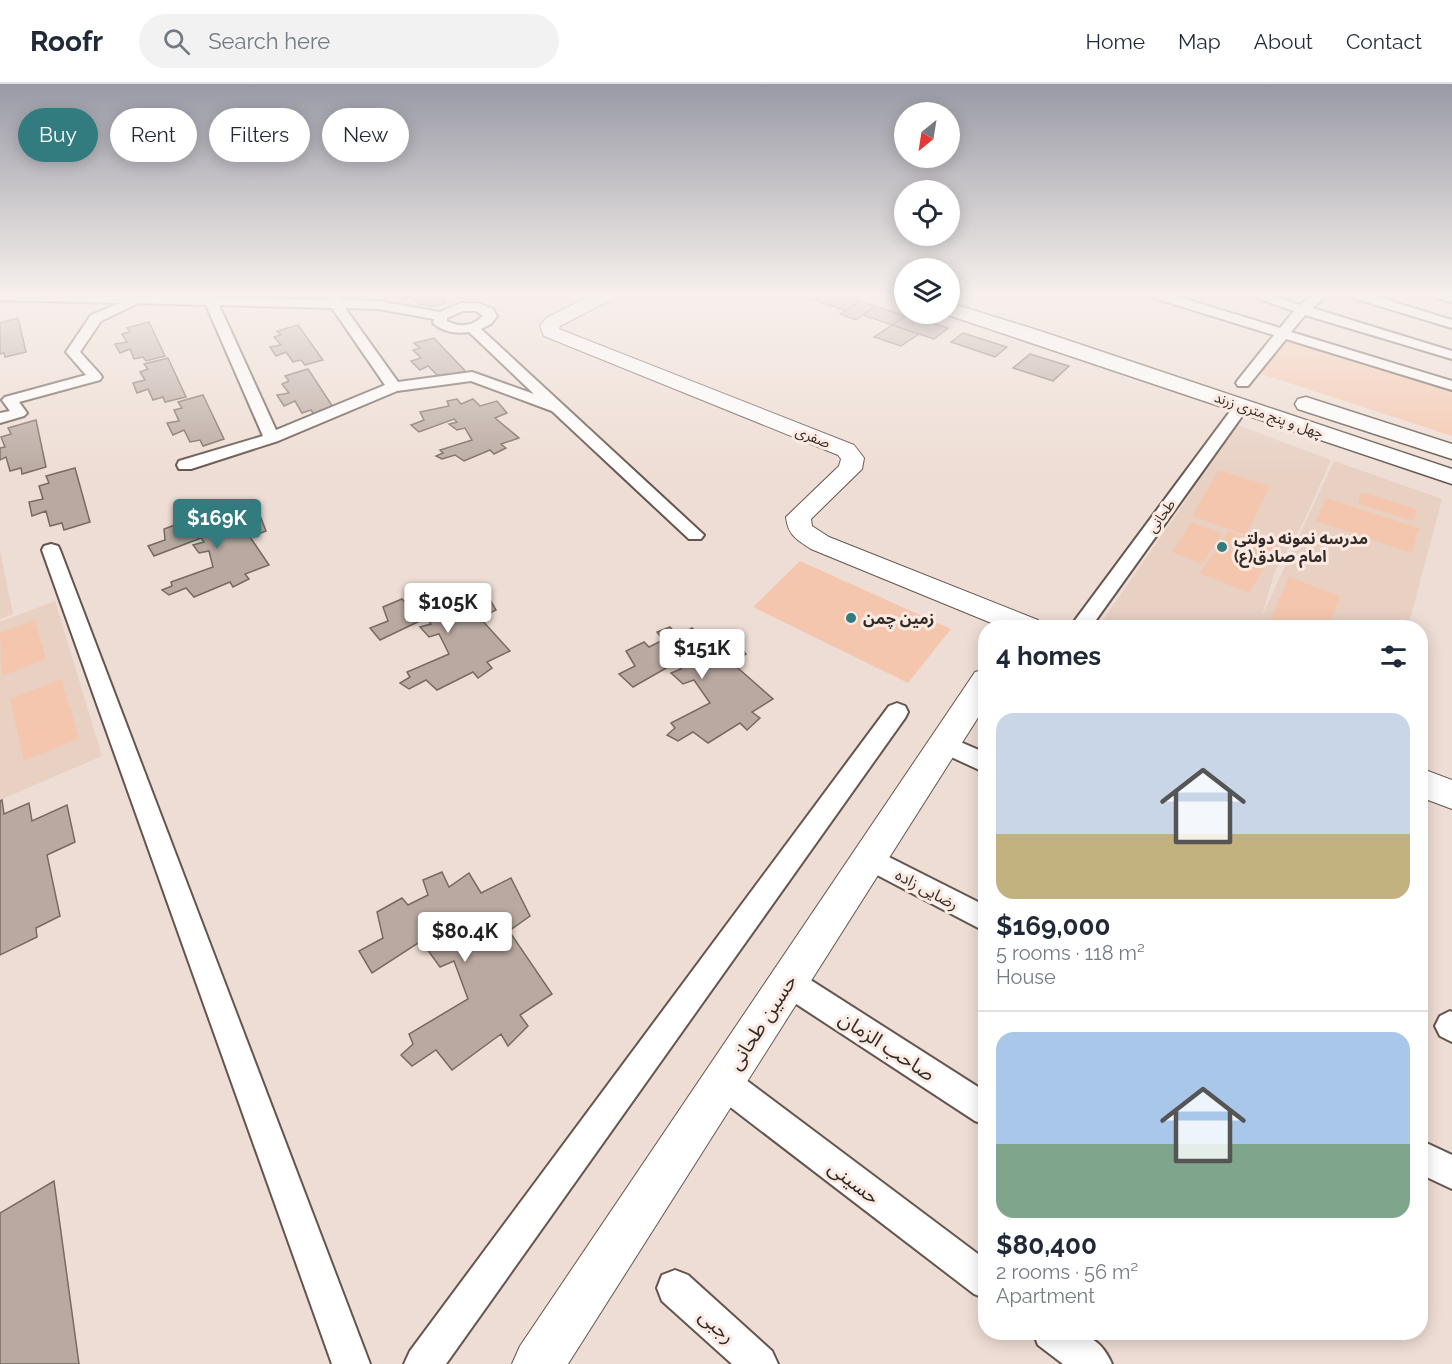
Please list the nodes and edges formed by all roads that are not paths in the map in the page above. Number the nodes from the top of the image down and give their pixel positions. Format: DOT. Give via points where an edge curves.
graph roads {
  1 [pos="75,355"];
  2 [pos="235,355"];
  3 [pos="372,355"];
  4 [pos="500,355"];
  5 [pos="608,355"];
  6 [pos="1089,355"];
  7 [pos="1266,355"];
  8 [pos="1355,355"];
  9 [pos="1220,376"];
  10 [pos="1243,383"];
  11 [pos="1452,386"];
  12 [pos="394,387"];
  13 [pos="1265,390"];
  14 [pos="1287,397"];
  15 [pos="1242,405"];
  16 [pos="556,407"];
  17 [pos="0,418"];
  18 [pos="272,438"];
  19 [pos="1452,452"];
  20 [pos="185,465"];
  21 [pos="1452,477"];
  22 [pos="695,535"];
  23 [pos="51,550"];
  24 [pos="1009,620"];
  25 [pos="1085,620"];
  26 [pos="978,692"];
  27 [pos="897,712"];
  28 [pos="944,744"];
  29 [pos="978,760"];
  30 [pos="1428,785"];
  31 [pos="1452,795"];
  32 [pos="869,858"];
  33 [pos="978,916"];
  34 [pos="788,982"];
  35 [pos="723,1082"];
  36 [pos="978,1105"];
  37 [pos="1428,1160"];
  38 [pos="1452,1173"];
  39 [pos="978,1276"];
  40 [pos="675,1288"];
  41 [pos="1062,1340"];
  42 [pos="351,1364"];
  43 [pos="423,1364"];
  44 [pos="538,1364"];
  45 [pos="759,1364"];
  46 [pos="1093,1364"];
  1 -- 17 [label="street" via="95,377 10,400 19,413"];
  2 -- 18 [label="street"];
  3 -- 12 [label="street"];
  4 -- 16 [label="street"];
  5 -- 24 [label="street, صفری" via="846,450 853,458 850,469 798,517 800,530 820,543"];
  6 -- 15 [label="main road, چهل و پنج متری زرند"];
  7 -- 10 [label="street"];
  8 -- 11 [label="street"];
  9 -- 10 [label="main road, چهل و پنج متری زرند"];
  10 -- 13 [label="main road, چهل و پنج متری زرند"];
  12 -- 16 [label="street" via="471,376"];
  12 -- 18 [label="street"];
  14 -- 19 [label="main road, چهل و پنج متری زرند"];
  15 -- 21 [label="main road, چهل و پنج متری زرند"];
  15 -- 25 [label="street, طحانی"];
  16 -- 22 [label="street"];
  18 -- 20 [label="street"];
  23 -- 42 [label="street"];
  26 -- 28 [label="street, حسین طحانی"];
  27 -- 43 [label="street"];
  28 -- 29 [label="street"];
  28 -- 32 [label="street, حسین طحانی"];
  30 -- 31 [label="street"];
  32 -- 33 [label="street, رضایی زاده"];
  32 -- 34 [label="street, حسین طحانی"];
  34 -- 35 [label="street, حسین طحانی"];
  34 -- 36 [label="street, صاحب الزمان"];
  35 -- 39 [label="street, حسینی"];
  35 -- 44 [label="street, حسین طحانی"];
  37 -- 38 [label="street"];
  40 -- 45 [label="street, رجبی"];
  41 -- 46 [label="street"];
}
